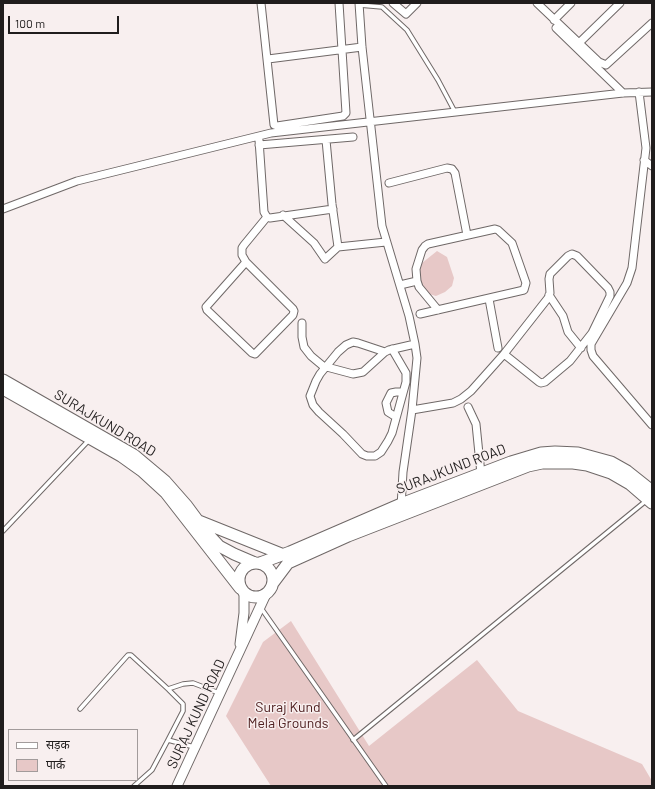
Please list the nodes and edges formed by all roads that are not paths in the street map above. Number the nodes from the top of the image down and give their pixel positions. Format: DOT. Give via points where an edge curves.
graph roads {
  1 [pos="260,3"];
  2 [pos="339,3"];
  3 [pos="393,3"];
  4 [pos="417,3"];
  5 [pos="537,3"];
  6 [pos="571,3"];
  7 [pos="620,3"];
  8 [pos="359,4"];
  9 [pos="554,20"];
  10 [pos="652,23"];
  11 [pos="556,28"];
  12 [pos="579,43"];
  13 [pos="362,47"];
  14 [pos="343,50"];
  15 [pos="268,59"];
  16 [pos="639,92"];
  17 [pos="652,92"];
  18 [pos="623,93"];
  19 [pos="455,112"];
  20 [pos="370,122"];
  21 [pos="259,136"];
  22 [pos="353,138"];
  23 [pos="326,140"];
  24 [pos="259,145"];
  25 [pos="644,160"];
  26 [pos="652,166"];
  27 [pos="389,183"];
  28 [pos="3,209"];
  29 [pos="333,209"];
  30 [pos="283,215"];
  31 [pos="267,217"];
  32 [pos="467,235"];
  33 [pos="386,242"];
  34 [pos="338,246"];
  35 [pos="246,262"];
  36 [pos="416,281"];
  37 [pos="400,285"];
  38 [pos="549,295"];
  39 [pos="489,299"];
  40 [pos="438,310"];
  41 [pos="420,314"];
  42 [pos="302,323"];
  43 [pos="416,344"];
  44 [pos="498,348"];
  45 [pos="581,348"];
  46 [pos="392,349"];
  47 [pos="385,352"];
  48 [pos="504,354"];
  49 [pos="327,367"];
  50 [pos="3,380"];
  51 [pos="3,389"];
  52 [pos="403,392"];
  53 [pos="468,407"];
  54 [pos="412,410"];
  55 [pos="396,417"];
  56 [pos="652,425"];
  57 [pos="93,436"];
  58 [pos="481,474"];
  59 [pos="651,498"];
  60 [pos="400,510"];
  61 [pos="198,521"];
  62 [pos="3,530"];
  63 [pos="284,554"];
  64 [pos="257,563"];
  65 [pos="273,583"];
  66 [pos="242,590"];
  67 [pos="266,594"];
  68 [pos="260,608"];
  69 [pos="239,653"];
  70 [pos="168,689"];
  71 [pos="220,693"];
  72 [pos="80,709"];
  73 [pos="168,740"];
  74 [pos="353,740"];
  75 [pos="195,748"];
  76 [pos="134,786"];
  77 [pos="177,786"];
  78 [pos="386,786"];
  1 -- 15 [label="street"];
  2 -- 14 [label="street"];
  3 -- 4 [label="street" via="406,14"];
  5 -- 9 [label="street"];
  6 -- 9 [label="street"];
  7 -- 12 [label="street"];
  8 -- 13 [label="street"];
  8 -- 19 [label="lane" via="382,7 407,30"];
  9 -- 12 [label="street"];
  10 -- 12 [label="street" via="606,65 599,62"];
  11 -- 18 [label="street"];
  13 -- 14 [label="street"];
  13 -- 20 [label="street"];
  14 -- 15 [label="street"];
  14 -- 15 [label="street" via="347,111 345,115 277,126 274,125"];
  16 -- 17 [label="street"];
  16 -- 18 [label="street"];
  16 -- 25 [label="street" via="646,148"];
  18 -- 19 [label="street"];
  19 -- 20 [label="street"];
  20 -- 21 [label="street"];
  20 -- 33 [label="street"];
  21 -- 24 [label="street"];
  21 -- 28 [label="street" via="77,181"];
  22 -- 23 [label="street"];
  23 -- 24 [label="street"];
  23 -- 29 [label="street"];
  24 -- 31 [label="street" via="264,212"];
  25 -- 26 [label="street"];
  25 -- 56 [label="street" via="632,268 627,283 591,344 591,350 593,356"];
  27 -- 32 [label="street" via="447,168 452,169 455,173"];
  29 -- 30 [label="street"];
  29 -- 34 [label="street"];
  30 -- 31 [label="street"];
  30 -- 34 [label="street" via="314,243 325,259"];
  31 -- 35 [label="street" via="242,248"];
  32 -- 36 [label="street" via="425,246 416,268"];
  32 -- 39 [label="street" via="495,229 514,246 526,287 521,292"];
  33 -- 34 [label="street"];
  33 -- 37 [label="street"];
  35 -- 35 [label="street" via="206,307 255,354 294,311"];
  36 -- 37 [label="street"];
  36 -- 40 [label="street"];
  37 -- 43 [label="street"];
  38 -- 45 [label="street" via="563,316 568,332"];
  38 -- 45 [label="street" via="550,274 572,254 608,288 610,296 596,326"];
  38 -- 48 [label="street"];
  39 -- 40 [label="street"];
  39 -- 44 [label="street"];
  40 -- 41 [label="street"];
  42 -- 49 [label="street" via="304,347 311,356"];
  43 -- 46 [label="street"];
  43 -- 54 [label="street"];
  45 -- 48 [label="street" via="541,383"];
  46 -- 47 [label="street"];
  46 -- 52 [label="street" via="406,373"];
  47 -- 49 [label="street" via="358,374"];
  47 -- 49 [label="street" via="353,342 338,352"];
  48 -- 54 [label="street" via="461,399 453,403"];
  49 -- 55 [label="street" via="316,381 310,396 313,405 362,454 375,456 381,452 392,433"];
  50 -- 57 [label="main road, SURAJKUND ROAD"];
  51 -- 57 [label="main road, SURAJKUND ROAD"];
  52 -- 55 [label="street"];
  52 -- 55 [label="street" via="391,393 386,403 388,412"];
  53 -- 58 [label="street" via="476,424"];
  54 -- 60 [label="street"];
  57 -- 61 [label="main road, SURAJKUND ROAD" via="134,455 157,473 176,492"];
  57 -- 62 [label="lane"];
  57 -- 66 [label="main road, SURAJKUND ROAD" via="161,488"];
  58 -- 59 [label="main road, SURAJKUND ROAD" via="527,456 566,452 611,462 627,471"];
  58 -- 60 [label="main road, SURAJKUND ROAD"];
  59 -- 60 [label="main road, SURAJKUND ROAD" via="620,477 600,469 573,463 542,463"];
  59 -- 74 [label="lane"];
  60 -- 63 [label="main road, SURAJKUND ROAD"];
  60 -- 65 [label="main road, SURAJKUND ROAD" via="381,524 288,563"];
  61 -- 63 [label="main road"];
  61 -- 64 [label="main road, SURAJKUND ROAD" via="220,546"];
  63 -- 64 [label="main road, SURAJKUND ROAD"];
  64 -- 65 [label="main road" via="268,568"];
  64 -- 66 [label="main road" via="245,567 240,572 238,578"];
  65 -- 67 [label="main road"];
  66 -- 67 [label="main road" via="254,597"];
  66 -- 69 [label="street" via="244,613"];
  67 -- 68 [label="street, SURAJ KUND ROAD"];
  68 -- 69 [label="street, SURAJ KUND ROAD"];
  68 -- 74 [label="lane"];
  69 -- 71 [label="street, SURAJ KUND ROAD"];
  70 -- 71 [label="lane" via="193,683"];
  70 -- 72 [label="lane" via="130,655"];
  70 -- 73 [label="lane" via="183,704 184,711"];
  71 -- 75 [label="street, SURAJ KUND ROAD"];
  73 -- 75 [label="lane"];
  73 -- 76 [label="lane" via="152,770"];
  74 -- 78 [label="lane"];
  75 -- 77 [label="street, SURAJ KUND ROAD"];
}
